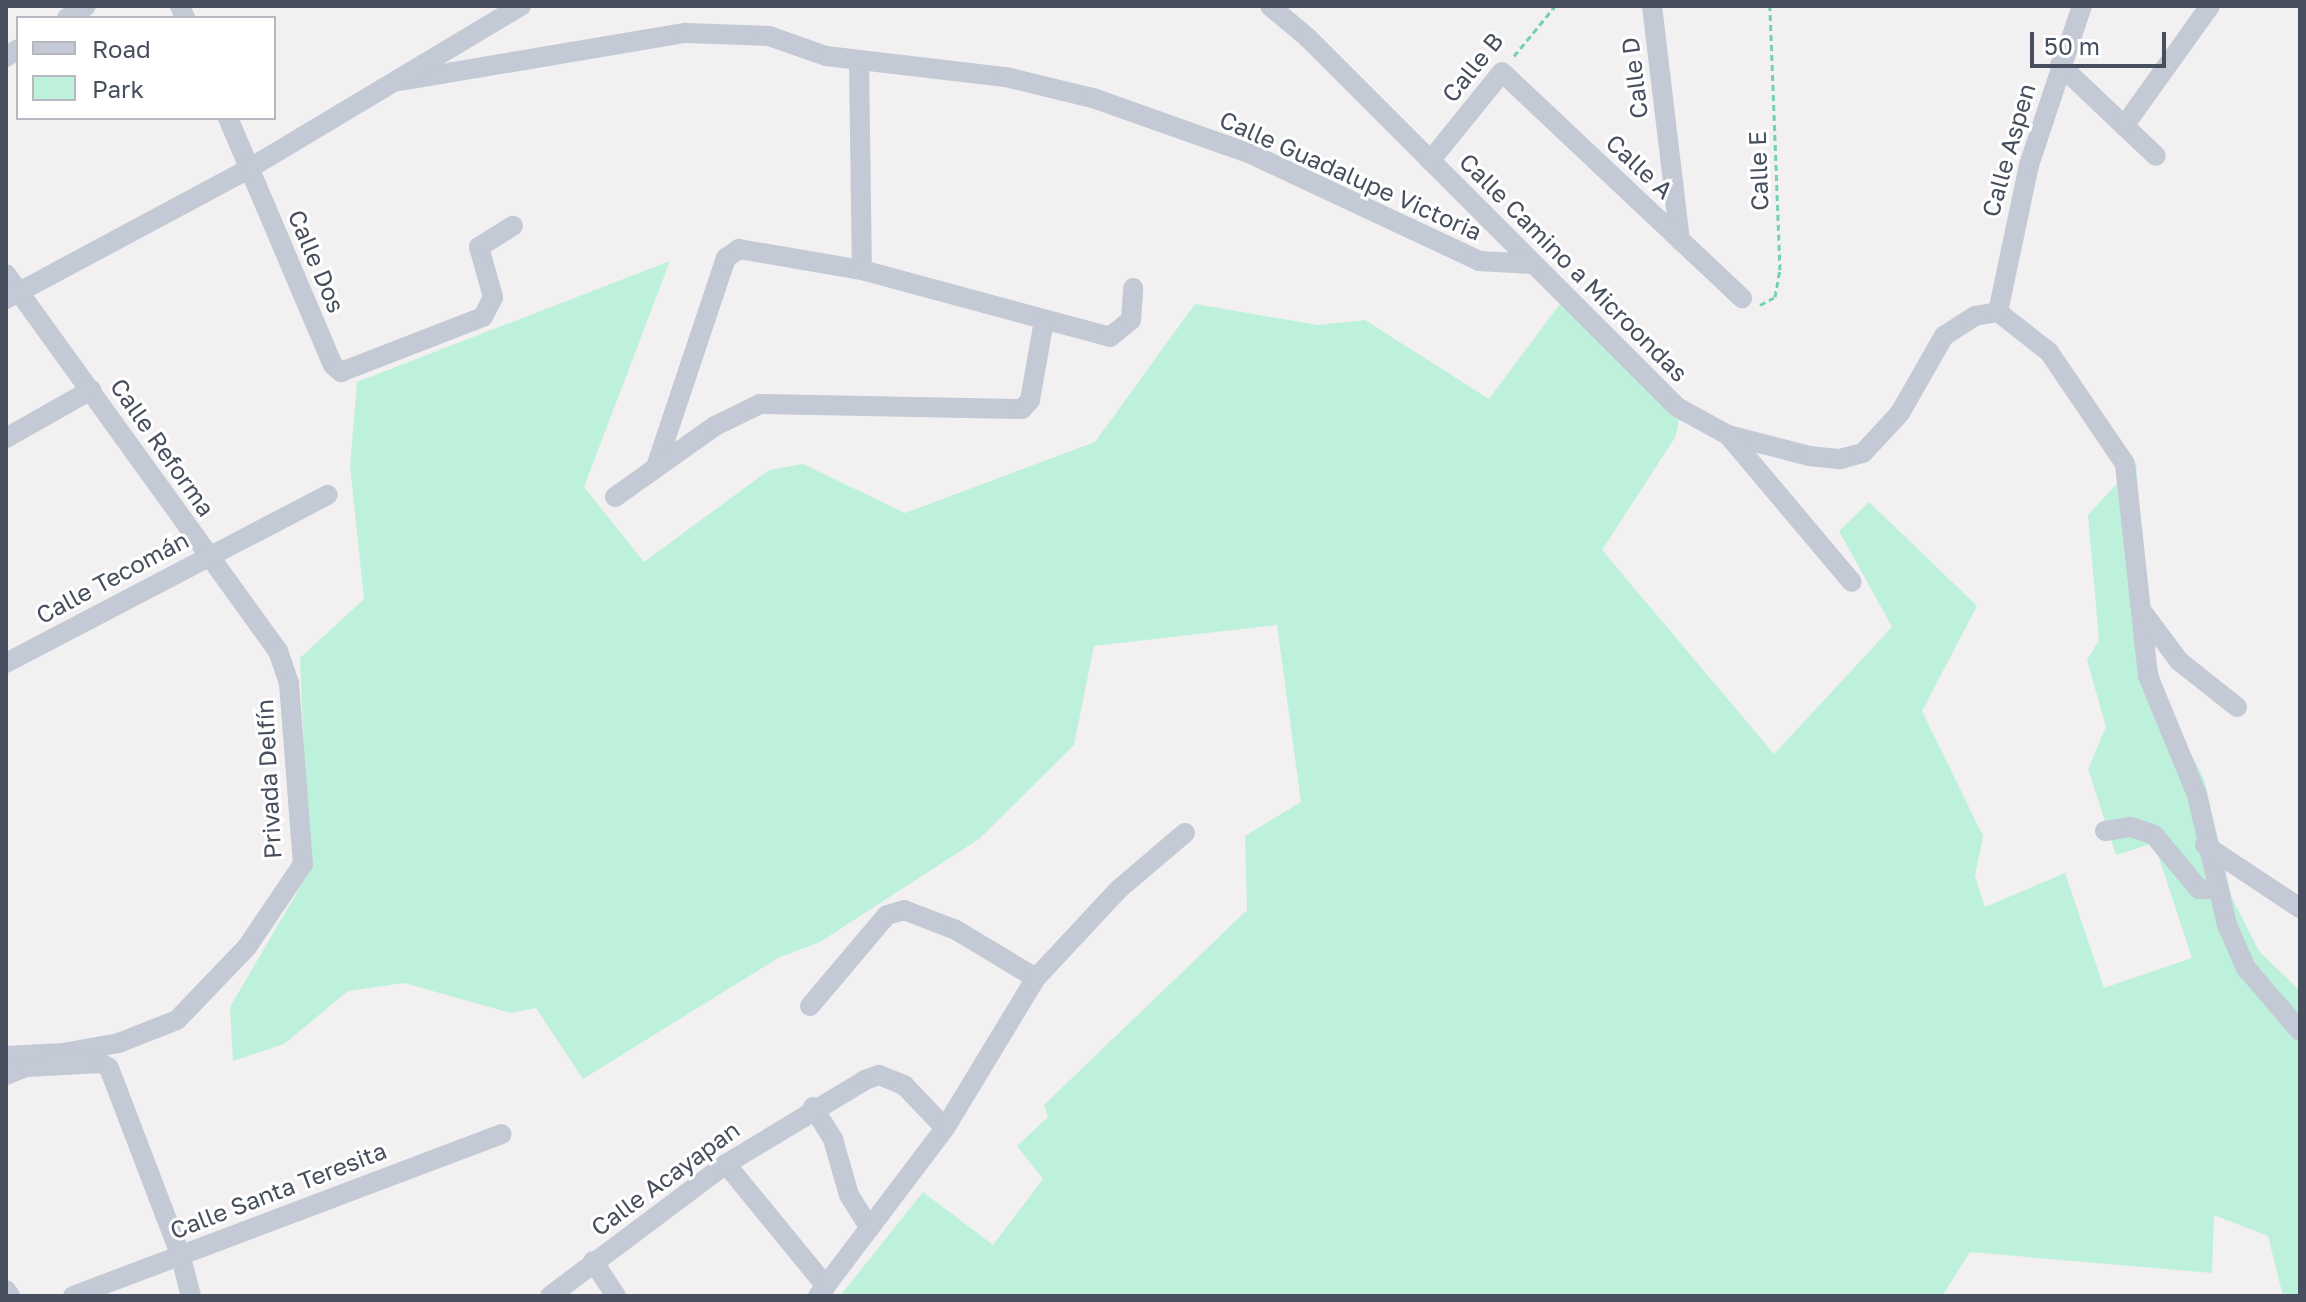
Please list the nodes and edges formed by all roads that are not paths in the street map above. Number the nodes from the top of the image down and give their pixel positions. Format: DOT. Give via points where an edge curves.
graph roads {
  1 [pos="1270,6"];
  2 [pos="1652,6"];
  3 [pos="2082,6"];
  4 [pos="2210,6"];
  5 [pos="513,8"];
  6 [pos="859,61"];
  7 [pos="2060,65"];
  8 [pos="1502,72"];
  9 [pos="400,81"];
  10 [pos="229,120"];
  11 [pos="2124,126"];
  12 [pos="2156,156"];
  13 [pos="1430,161"];
  14 [pos="250,168"];
  15 [pos="513,226"];
  16 [pos="1680,240"];
  17 [pos="1532,264"];
  18 [pos="862,270"];
  19 [pos="6,274"];
  20 [pos="1133,288"];
  21 [pos="13,295"];
  22 [pos="1742,298"];
  23 [pos="1998,312"];
  24 [pos="1044,321"];
  25 [pos="91,390"];
  26 [pos="1728,435"];
  27 [pos="6,438"];
  28 [pos="657,464"];
  29 [pos="328,495"];
  30 [pos="615,497"];
  31 [pos="208,555"];
  32 [pos="1852,582"];
  33 [pos="2138,603"];
  34 [pos="278,651"];
  35 [pos="6,663"];
  36 [pos="2237,707"];
  37 [pos="2105,831"];
  38 [pos="1185,833"];
  39 [pos="2205,845"];
  40 [pos="2217,889"];
  41 [pos="2300,908"];
  42 [pos="1036,978"];
  43 [pos="810,1006"];
  44 [pos="2300,1031"];
  45 [pos="6,1056"];
  46 [pos="6,1075"];
  47 [pos="813,1107"];
  48 [pos="945,1128"];
  49 [pos="501,1134"];
  50 [pos="726,1164"];
  51 [pos="870,1228"];
  52 [pos="180,1254"];
  53 [pos="593,1261"];
  54 [pos="6,1290"];
  55 [pos="822,1291"];
  56 [pos="10,1296"];
  57 [pos="73,1296"];
  58 [pos="191,1296"];
  59 [pos="550,1296"];
  60 [pos="616,1296"];
  1 -- 13 [label="street, Calle Camino a Microondas"];
  2 -- 16 [label="street, Calle D"];
  3 -- 7 [label="street, Calle Aspen"];
  4 -- 11 [label="street"];
  5 -- 9 [label="street, Calle Guadalupe Victoria"];
  6 -- 9 [label="street, Calle Guadalupe Victoria" via="826,56 769,36 685,33"];
  6 -- 17 [label="street, Calle Guadalupe Victoria" via="1006,77 1093,98 1251,154 1479,261"];
  6 -- 18 [label="street"];
  7 -- 11 [label="street"];
  7 -- 23 [label="street, Calle Aspen" via="2025,178"];
  8 -- 13 [label="street, Calle B"];
  8 -- 16 [label="street, Calle A"];
  9 -- 14 [label="street, Calle Guadalupe Victoria"];
  10 -- 14 [label="street, Calle Dos"];
  11 -- 12 [label="street"];
  13 -- 17 [label="street, Calle Camino a Microondas"];
  14 -- 15 [label="street, Calle Dos" via="333,365 341,372 483,317 493,297 479,247"];
  14 -- 21 [label="street, Calle Guadalupe Victoria"];
  16 -- 22 [label="street, Calle A"];
  17 -- 26 [label="street, Calle Camino a Microondas" via="1677,407"];
  18 -- 24 [label="street"];
  18 -- 28 [label="street" via="739,249 726,258"];
  19 -- 21 [label="street, Calle Reforma"];
  20 -- 24 [label="street" via="1131,320 1110,337"];
  21 -- 25 [label="street, Calle Reforma"];
  23 -- 26 [label="street, Calle Camino a Microondas" via="1957,323 1944,336 1900,413 1863,453 1840,459 1809,456"];
  23 -- 33 [label="street" via="2049,352 2125,464"];
  24 -- 28 [label="street" via="1030,400 1022,409 760,404"];
  25 -- 27 [label="street"];
  25 -- 31 [label="street, Calle Reforma"];
  26 -- 32 [label="street"];
  28 -- 30 [label="street"];
  29 -- 31 [label="street, Calle Tecomán"];
  31 -- 34 [label="street, Calle Reforma"];
  31 -- 35 [label="street, Calle Tecomán"];
  33 -- 36 [label="street" via="2179,661"];
  33 -- 39 [label="street" via="2148,676 2197,795"];
  34 -- 45 [label="street, Privada Delfín" via="289,683 303,864 279,900 247,947 177,1020 119,1043"];
  37 -- 40 [label="street" via="2131,827 2154,835 2193,883"];
  38 -- 42 [label="street" via="1118,890"];
  39 -- 40 [label="street"];
  39 -- 41 [label="street"];
  40 -- 44 [label="street" via="2246,968"];
  42 -- 43 [label="street" via="956,930 904,910 887,915"];
  42 -- 48 [label="street"];
  46 -- 52 [label="street" via="26,1067 101,1063 109,1068"];
  47 -- 48 [label="street, Calle Acayapan" via="865,1080 891,1077"];
  47 -- 50 [label="street, Calle Acayapan"];
  47 -- 51 [label="street" via="833,1139 849,1195"];
  48 -- 51 [label="street"];
  49 -- 52 [label="street, Calle Santa Teresita"];
  50 -- 53 [label="street, Calle Acayapan"];
  50 -- 55 [label="street"];
  51 -- 55 [label="street"];
  52 -- 57 [label="street, Calle Santa Teresita"];
  52 -- 58 [label="street"];
  53 -- 59 [label="street, Calle Acayapan"];
  53 -- 60 [label="street"];
  54 -- 56 [label="street"];
}
